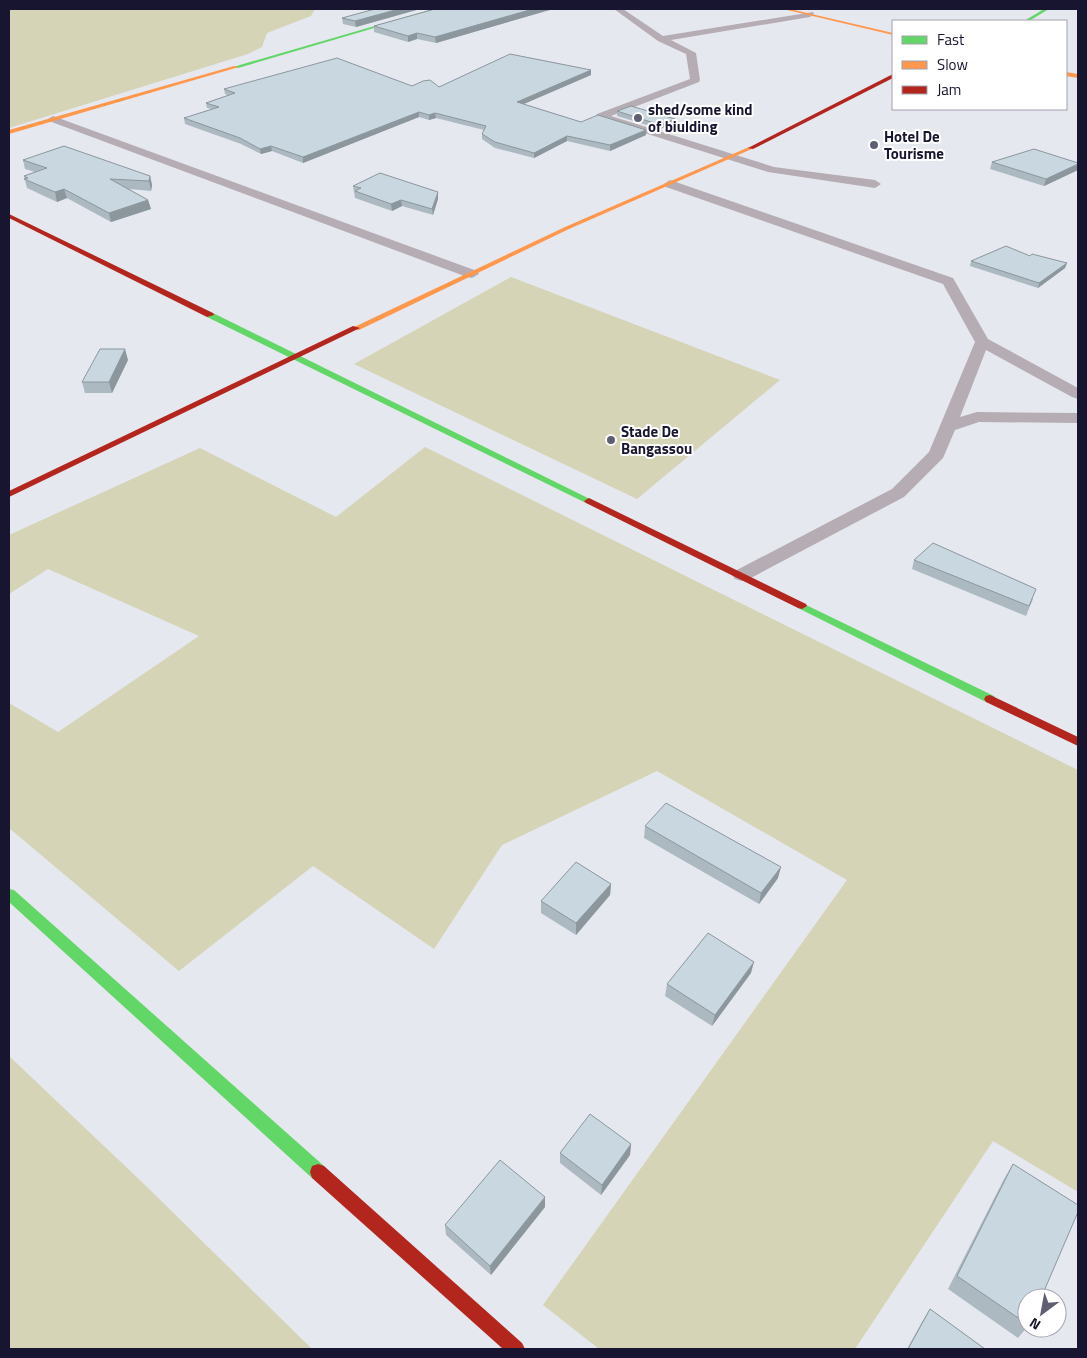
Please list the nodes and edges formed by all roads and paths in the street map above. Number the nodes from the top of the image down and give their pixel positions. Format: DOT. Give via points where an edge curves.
graph roads {
  1 [pos="437,9"];
  2 [pos="618,9"];
  3 [pos="785,9"];
  4 [pos="1047,9"];
  5 [pos="810,14"];
  6 [pos="1028,20"];
  7 [pos="892,34"];
  8 [pos="661,39"];
  9 [pos="892,77"];
  10 [pos="53,119"];
  11 [pos="9,132"];
  12 [pos="732,157"];
  13 [pos="777,171"];
  14 [pos="670,184"];
  15 [pos="9,216"];
  16 [pos="472,274"];
  17 [pos="982,342"];
  18 [pos="298,358"];
  19 [pos="1078,394"];
  20 [pos="1078,418"];
  21 [pos="948,427"];
  22 [pos="9,494"];
  23 [pos="742,575"];
  24 [pos="1078,742"];
  25 [pos="9,894"];
  26 [pos="516,1349"];
  1 -- 10 [label="street"];
  2 -- 8 [label="street"];
  3 -- 5 [label="street"];
  4 -- 6 [label="street"];
  5 -- 7 [label="street"];
  5 -- 8 [label="street"];
  8 -- 12 [label="street" via="692,53 696,80 601,116"];
  9 -- 12 [label="street"];
  10 -- 11 [label="street"];
  10 -- 16 [label="street"];
  12 -- 13 [label="street" via="772,170 875,184"];
  12 -- 14 [label="street"];
  14 -- 16 [label="street" via="566,228"];
  14 -- 17 [label="street" via="948,281"];
  15 -- 18 [label="street"];
  16 -- 18 [label="street"];
  17 -- 19 [label="street"];
  17 -- 21 [label="street"];
  18 -- 22 [label="street"];
  18 -- 23 [label="street"];
  20 -- 21 [label="street" via="977,417"];
  21 -- 23 [label="street" via="937,454 898,493"];
  23 -- 24 [label="street"];
  25 -- 26 [label="street"];
}
